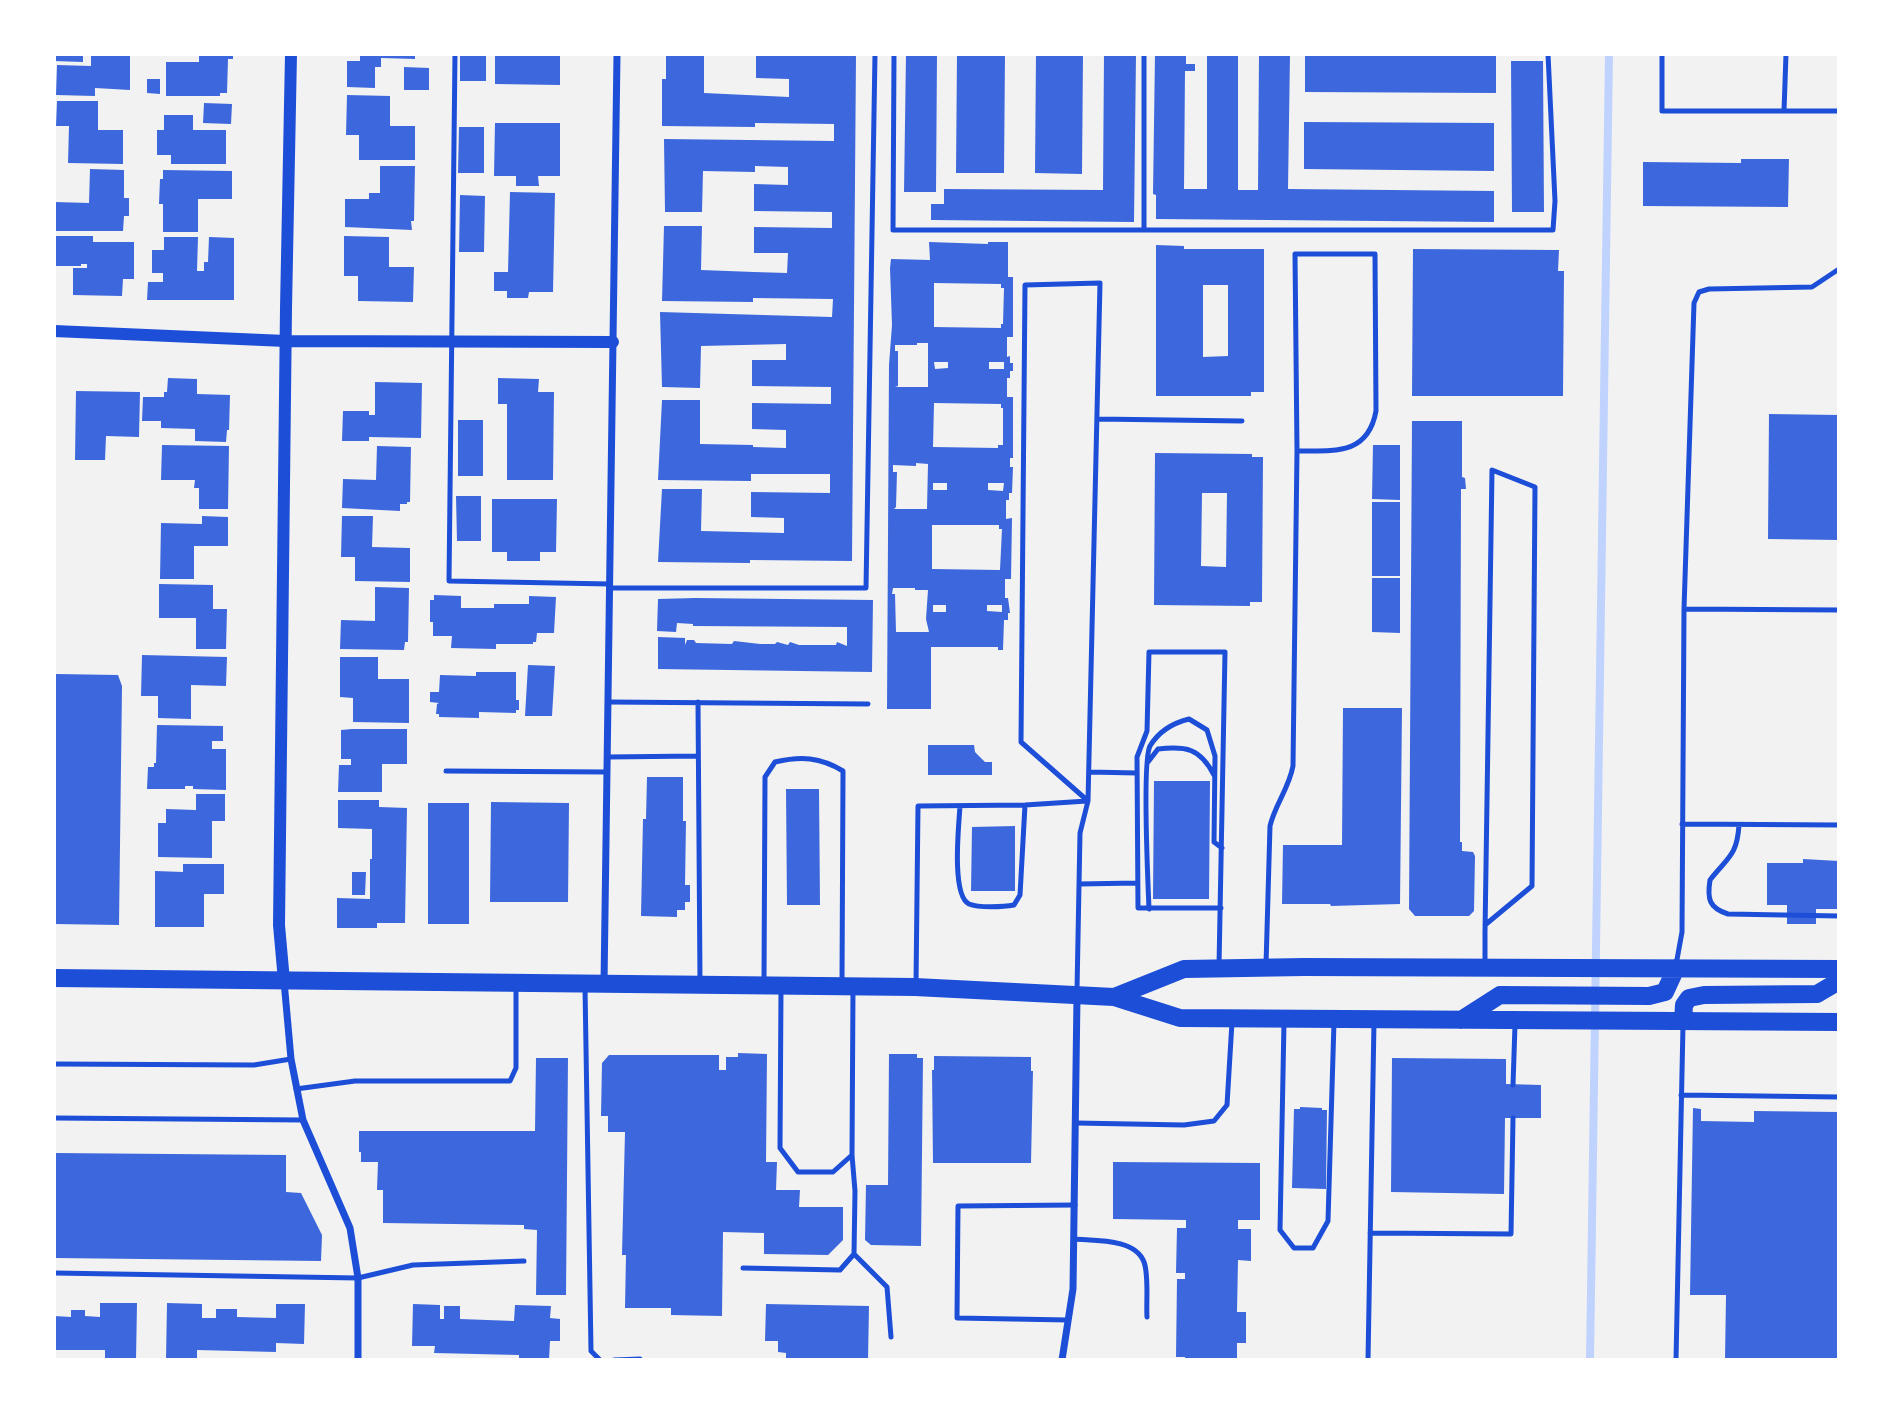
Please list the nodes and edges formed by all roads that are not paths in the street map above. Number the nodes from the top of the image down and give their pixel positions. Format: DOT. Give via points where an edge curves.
graph roads {
  1 [pos="291,54"];
  2 [pos="455,54"];
  3 [pos="617,54"];
  4 [pos="875,54"];
  5 [pos="894,54"];
  6 [pos="1144,54"];
  7 [pos="1548,54"];
  8 [pos="1662,54"];
  9 [pos="1786,54"];
  10 [pos="1784,111"];
  11 [pos="1839,111"];
  12 [pos="1144,230"];
  13 [pos="1839,269"];
  14 [pos="54,331"];
  15 [pos="453,340"];
  16 [pos="286,341"];
  17 [pos="613,342"];
  18 [pos="1097,419"];
  19 [pos="1242,421"];
  20 [pos="1297,451"];
  21 [pos="610,586"];
  22 [pos="1684,609"];
  23 [pos="1839,610"];
  24 [pos="608,702"];
  25 [pos="698,702"];
  26 [pos="868,704"];
  27 [pos="698,756"];
  28 [pos="607,758"];
  29 [pos="1148,762"];
  30 [pos="446,771"];
  31 [pos="607,772"];
  32 [pos="1089,772"];
  33 [pos="1137,773"];
  34 [pos="1215,778"];
  35 [pos="1088,800"];
  36 [pos="1025,805"];
  37 [pos="960,806"];
  38 [pos="1682,824"];
  39 [pos="1739,825"];
  40 [pos="1839,825"];
  41 [pos="1222,848"];
  42 [pos="1137,883"];
  43 [pos="1079,884"];
  44 [pos="1221,908"];
  45 [pos="1149,909"];
  46 [pos="1839,916"];
  47 [pos="1485,925"];
  48 [pos="1266,968"];
  49 [pos="1485,968"];
  50 [pos="1676,968"];
  51 [pos="1219,969"];
  52 [pos="1839,969"];
  53 [pos="54,978"];
  54 [pos="284,981"];
  55 [pos="1839,981"];
  56 [pos="516,983"];
  57 [pos="585,984"];
  58 [pos="604,984"];
  59 [pos="700,985"];
  60 [pos="773,986"];
  61 [pos="848,986"];
  62 [pos="915,987"];
  63 [pos="1077,995"];
  64 [pos="1114,997"];
  65 [pos="1232,1018"];
  66 [pos="1284,1019"];
  67 [pos="1334,1019"];
  68 [pos="1374,1019"];
  69 [pos="1461,1020"];
  70 [pos="1515,1020"];
  71 [pos="1683,1021"];
  72 [pos="1839,1022"];
  73 [pos="292,1059"];
  74 [pos="54,1064"];
  75 [pos="1513,1084"];
  76 [pos="296,1089"];
  77 [pos="1681,1095"];
  78 [pos="1839,1097"];
  79 [pos="54,1118"];
  80 [pos="1513,1118"];
  81 [pos="303,1120"];
  82 [pos="1076,1123"];
  83 [pos="852,1155"];
  84 [pos="1075,1205"];
  85 [pos="1370,1233"];
  86 [pos="1074,1238"];
  87 [pos="854,1254"];
  88 [pos="524,1261"];
  89 [pos="743,1268"];
  90 [pos="54,1273"];
  91 [pos="358,1278"];
  92 [pos="1147,1317"];
  93 [pos="1068,1320"];
  94 [pos="891,1337"];
  95 [pos="640,1359"];
  96 [pos="358,1360"];
  97 [pos="600,1360"];
  98 [pos="614,1360"];
  99 [pos="1062,1360"];
  100 [pos="1368,1360"];
  101 [pos="1676,1360"];
  1 -- 16 [label="street"];
  2 -- 15 [label="lane"];
  3 -- 17 [label="street"];
  4 -- 21 [label="lane" via="866,588"];
  5 -- 12 [label="lane" via="893,230"];
  6 -- 12 [label="lane"];
  7 -- 12 [label="lane" via="1553,230"];
  8 -- 10 [label="lane" via="1662,111"];
  9 -- 10 [label="lane"];
  10 -- 11 [label="lane"];
  13 -- 22 [label="lane" via="1812,287 1699,292 1694,303"];
  14 -- 16 [label="street"];
  15 -- 16 [label="street"];
  15 -- 17 [label="street"];
  15 -- 21 [label="lane" via="449,581"];
  16 -- 54 [label="street" via="279,925"];
  17 -- 21 [label="street"];
  18 -- 19 [label="lane"];
  18 -- 32 [label="lane"];
  18 -- 35 [label="lane" via="1100,283 1025,285 1021,742"];
  20 -- 20 [label="lane" via="1295,254 1375,254 1373,426 1359,443"];
  20 -- 48 [label="lane" via="1293,766 1270,826"];
  21 -- 24 [label="street"];
  22 -- 23 [label="lane"];
  22 -- 38 [label="lane"];
  24 -- 25 [label="lane"];
  24 -- 28 [label="street"];
  25 -- 26 [label="lane"];
  25 -- 27 [label="lane"];
  27 -- 28 [label="lane"];
  27 -- 59 [label="lane"];
  28 -- 31 [label="street"];
  29 -- 34 [label="lane" via="1158,750 1182,746 1206,760"];
  29 -- 34 [label="lane" via="1150,747 1171,723 1189,719 1208,730"];
  29 -- 45 [label="lane"];
  30 -- 31 [label="lane"];
  31 -- 58 [label="street"];
  32 -- 33 [label="lane"];
  32 -- 35 [label="lane"];
  33 -- 41 [label="lane" via="1137,757 1147,731 1149,652 1225,652"];
  33 -- 42 [label="lane"];
  34 -- 41 [label="lane" via="1214,842"];
  35 -- 36 [label="lane"];
  35 -- 43 [label="lane" via="1080,832"];
  36 -- 37 [label="lane"];
  36 -- 37 [label="lane" via="1020,895 1014,905 999,907 969,904 962,897 957,864"];
  37 -- 62 [label="lane" via="918,806"];
  38 -- 39 [label="lane"];
  38 -- 50 [label="lane" via="1682,932"];
  39 -- 40 [label="lane"];
  39 -- 46 [label="lane" via="1737,844 1710,880 1710,901 1716,910"];
  41 -- 44 [label="lane"];
  42 -- 43 [label="lane"];
  42 -- 45 [label="lane" via="1138,908"];
  43 -- 63 [label="lane"];
  44 -- 45 [label="lane"];
  44 -- 51 [label="lane"];
  47 -- 47 [label="lane" via="1532,887 1535,487 1492,470"];
  47 -- 49 [label="lane"];
  48 -- 49 [label="main road"];
  48 -- 51 [label="main road"];
  49 -- 50 [label="main road"];
  50 -- 52 [label="main road"];
  50 -- 69 [label="main road" via="1665,992 1649,996 1500,995"];
  51 -- 64 [label="main road" via="1184,969"];
  53 -- 54 [label="main road"];
  54 -- 56 [label="main road"];
  54 -- 73 [label="street"];
  55 -- 71 [label="main road" via="1817,994 1689,998"];
  56 -- 57 [label="main road"];
  56 -- 76 [label="lane" via="516,1068 510,1081 355,1081"];
  57 -- 58 [label="main road"];
  57 -- 97 [label="lane" via="590,1351"];
  58 -- 59 [label="main road"];
  59 -- 60 [label="main road"];
  60 -- 61 [label="main road"];
  60 -- 61 [label="lane" via="765,777 775,762 791,759 828,762 842,771"];
  60 -- 83 [label="lane" via="780,1148 798,1172 833,1172"];
  61 -- 62 [label="main road"];
  61 -- 83 [label="lane"];
  62 -- 63 [label="main road"];
  63 -- 64 [label="main road"];
  63 -- 82 [label="street"];
  64 -- 65 [label="main road" via="1180,1018"];
  65 -- 66 [label="main road"];
  65 -- 82 [label="lane" via="1227,1105 1214,1121 1184,1125"];
  66 -- 67 [label="main road"];
  66 -- 67 [label="lane" via="1280,1230 1294,1248 1313,1248 1328,1221"];
  67 -- 68 [label="main road"];
  68 -- 69 [label="main road"];
  68 -- 85 [label="lane"];
  69 -- 70 [label="main road"];
  70 -- 71 [label="main road"];
  70 -- 75 [label="lane"];
  71 -- 72 [label="main road"];
  71 -- 77 [label="lane"];
  73 -- 74 [label="lane" via="254,1065"];
  73 -- 76 [label="street"];
  76 -- 81 [label="street"];
  77 -- 78 [label="lane"];
  77 -- 101 [label="lane"];
  79 -- 81 [label="lane"];
  80 -- 85 [label="lane" via="1511,1234"];
  81 -- 91 [label="street" via="349,1228"];
  82 -- 84 [label="street"];
  83 -- 87 [label="lane"];
  84 -- 86 [label="street"];
  84 -- 93 [label="lane" via="958,1206 957,1318"];
  85 -- 100 [label="lane"];
  86 -- 92 [label="lane" via="1124,1244 1138,1253 1145,1263"];
  86 -- 93 [label="street"];
  87 -- 89 [label="lane" via="841,1270"];
  87 -- 94 [label="lane" via="887,1287"];
  88 -- 91 [label="lane" via="413,1265"];
  90 -- 91 [label="lane"];
  91 -- 96 [label="street"];
  93 -- 99 [label="street"];
  95 -- 98 [label="lane"];
}
